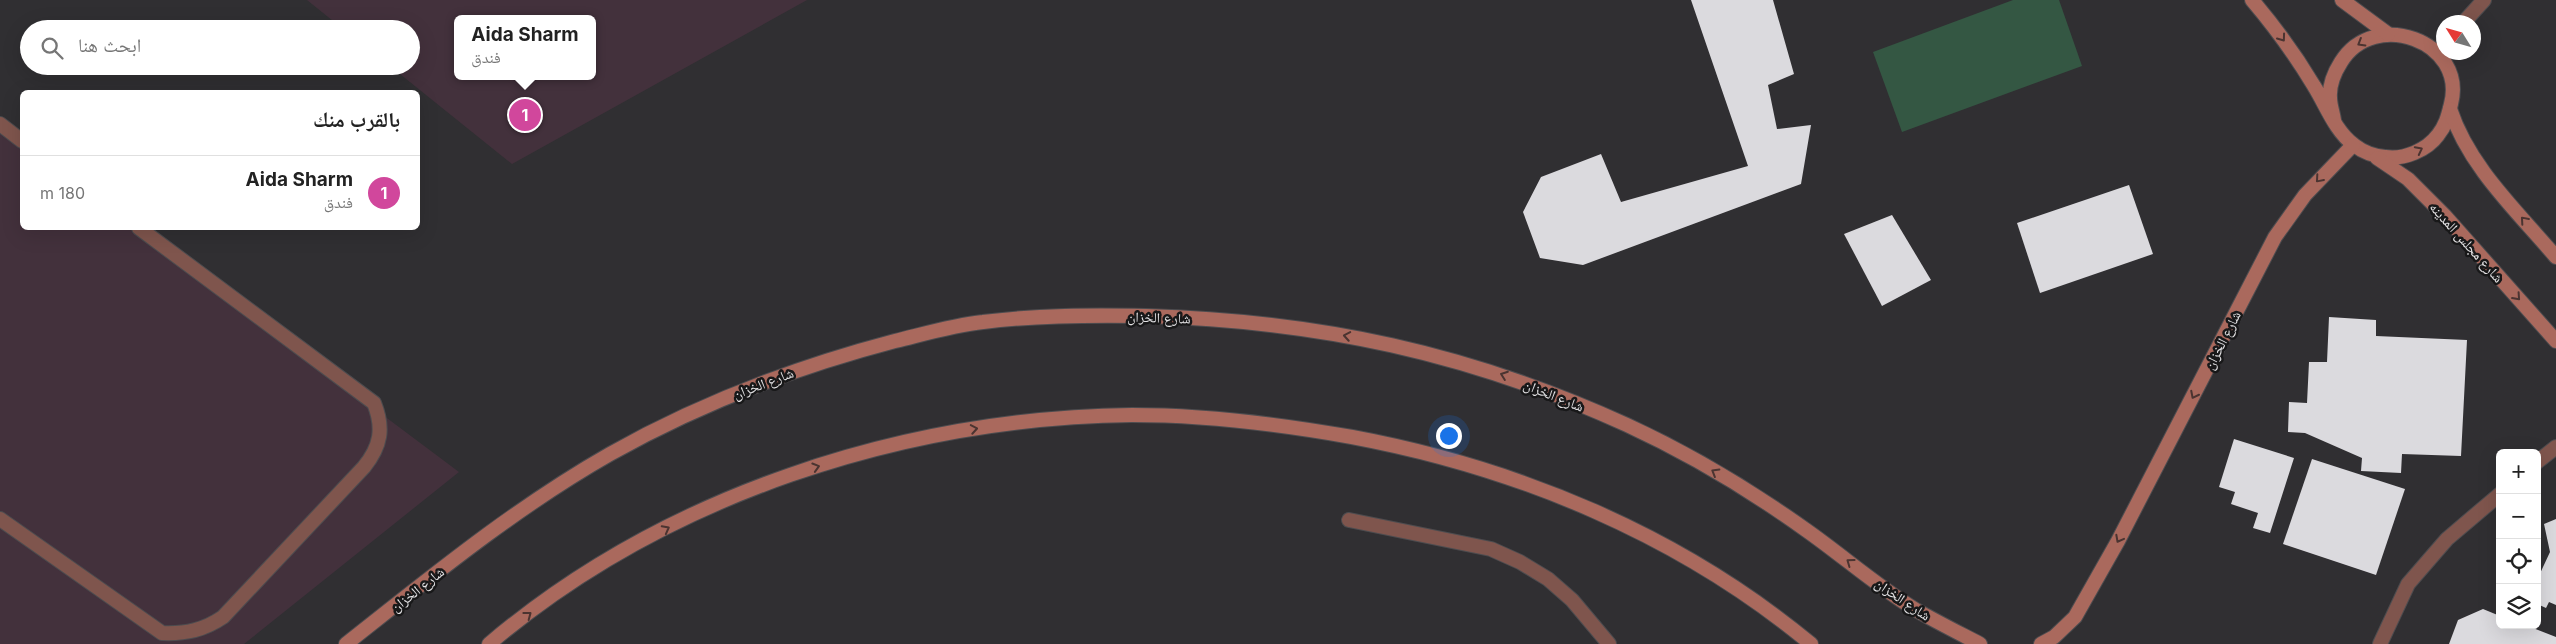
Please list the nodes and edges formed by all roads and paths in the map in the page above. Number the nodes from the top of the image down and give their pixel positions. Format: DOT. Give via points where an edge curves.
graph roads {
  1 [pos="2252,0"];
  2 [pos="2342,0"];
  3 [pos="2484,0"];
  4 [pos="2470,15"];
  5 [pos="2388,34"];
  6 [pos="2436,47"];
  7 [pos="2444,60"];
  8 [pos="2450,109"];
  9 [pos="2334,120"];
  10 [pos="0,124"];
  11 [pos="20,139"];
  12 [pos="2353,145"];
  13 [pos="2370,154"];
  14 [pos="142,230"];
  15 [pos="2556,257"];
  16 [pos="2556,341"];
  17 [pos="2556,446"];
  18 [pos="2541,459"];
  19 [pos="2496,497"];
  20 [pos="0,519"];
  21 [pos="1349,520"];
  22 [pos="2057,640"];
  23 [pos="346,644"];
  24 [pos="489,644"];
  25 [pos="1609,644"];
  26 [pos="1811,644"];
  27 [pos="1980,644"];
  28 [pos="2041,644"];
  29 [pos="2380,644"];
  1 -- 9 [label="main road, one-way" via="2295,56"];
  2 -- 5 [label="main road"];
  3 -- 4 [label="street"];
  5 -- 6 [label="main road" via="2406,35"];
  5 -- 9 [label="main road, one-way" via="2364,40 2346,54 2334,74 2330,97"];
  7 -- 8 [label="main road" via="2453,94"];
  13 -- 8 [label="main road, one-way" via="2387,158 2421,150 2446,126"];
  15 -- 8 [label="main road, one-way" via="2478,166 2462,141"];
  9 -- 12 [label="main road"];
  10 -- 11 [label="street"];
  12 -- 13 [label="main road"];
  12 -- 22 [label="main road, شارع الخزان, one-way" via="2305,195 2275,238 2118,542 2075,617"];
  13 -- 16 [label="main road, شارع مجلس المدينه, one-way" via="2408,180 2445,216"];
  14 -- 20 [label="street" via="374,403 381,426 376,448 364,466 223,617 193,631 162,633"];
  17 -- 18 [label="street"];
  19 -- 29 [label="street" via="2447,539 2408,584"];
  21 -- 25 [label="street" via="1490,549 1520,562 1548,579 1572,600"];
  22 -- 28 [label="main road, شارع الخزان"];
  27 -- 23 [label="main road, شارع الخزان, one-way" via="1915,609 1805,529 1726,478 1631,427 1565,398 1428,352 1369,340 1250,322 1116,316 981,322 860,350 736,393 610,454 550,490 492,530"];
  24 -- 26 [label="main road, one-way" via="556,594 620,554 727,500 795,473 856,454 993,426 1062,418 1132,416 1202,417 1339,435 1420,451 1524,482 1641,533 1695,563"];
}
